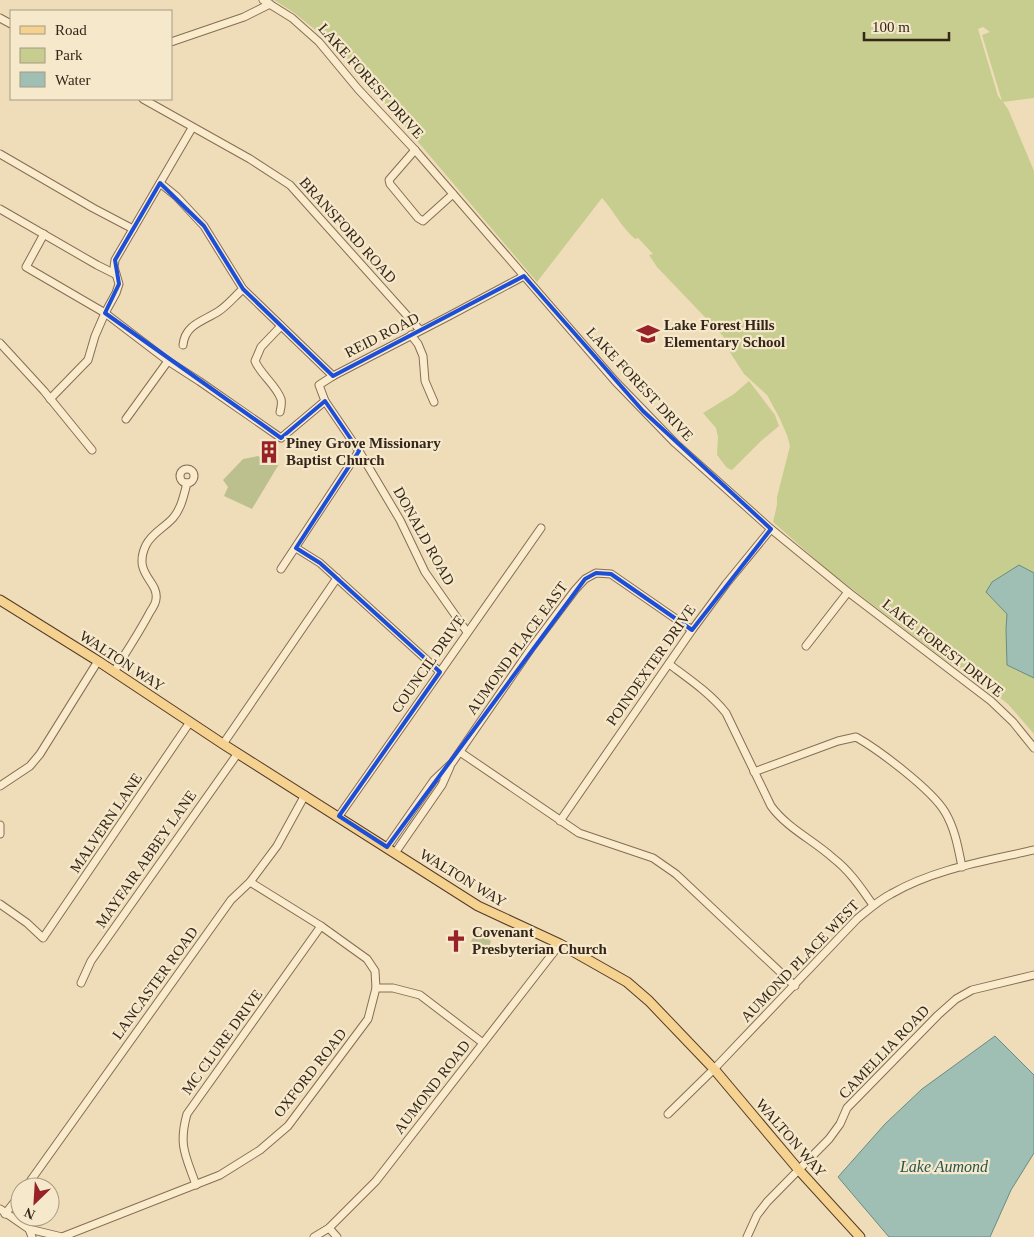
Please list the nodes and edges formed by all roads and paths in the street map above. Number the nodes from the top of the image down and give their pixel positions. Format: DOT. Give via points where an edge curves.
graph roads {
  1 [pos="263,0"];
  2 [pos="270,4"];
  3 [pos="172,42"];
  4 [pos="145,100"];
  5 [pos="192,128"];
  6 [pos="415,150"];
  7 [pos="0,154"];
  8 [pos="160,183"];
  9 [pos="453,194"];
  10 [pos="0,209"];
  11 [pos="133,229"];
  12 [pos="44,234"];
  13 [pos="115,274"];
  14 [pos="524,276"];
  15 [pos="243,289"];
  16 [pos="105,314"];
  17 [pos="281,326"];
  18 [pos="420,330"];
  19 [pos="411,335"];
  20 [pos="0,343"];
  21 [pos="183,346"];
  22 [pos="168,362"];
  23 [pos="333,376"];
  24 [pos="50,399"];
  25 [pos="325,402"];
  26 [pos="434,402"];
  27 [pos="280,412"];
  28 [pos="126,419"];
  29 [pos="92,450"];
  30 [pos="359,451"];
  31 [pos="187,483"];
  32 [pos="541,528"];
  33 [pos="771,529"];
  34 [pos="296,548"];
  35 [pos="281,569"];
  36 [pos="337,578"];
  37 [pos="848,592"];
  38 [pos="0,600"];
  39 [pos="692,630"];
  40 [pos="467,632"];
  41 [pos="806,646"];
  42 [pos="98,661"];
  43 [pos="669,664"];
  44 [pos="114,672"];
  45 [pos="440,672"];
  46 [pos="190,722"];
  47 [pos="223,744"];
  48 [pos="1034,748"];
  49 [pos="460,752"];
  50 [pos="238,754"];
  51 [pos="452,762"];
  52 [pos="754,772"];
  53 [pos="0,786"];
  54 [pos="305,795"];
  55 [pos="338,816"];
  56 [pos="560,821"];
  57 [pos="0,825"];
  58 [pos="0,834"];
  59 [pos="387,847"];
  60 [pos="1034,850"];
  61 [pos="395,853"];
  62 [pos="962,867"];
  63 [pos="250,882"];
  64 [pos="0,904"];
  65 [pos="873,906"];
  66 [pos="321,926"];
  67 [pos="560,944"];
  68 [pos="1034,975"];
  69 [pos="81,983"];
  70 [pos="795,986"];
  71 [pos="376,988"];
  72 [pos="483,1043"];
  73 [pos="714,1070"];
  74 [pos="668,1114"];
  75 [pos="798,1169"];
  76 [pos="33,1177"];
  77 [pos="196,1185"];
  78 [pos="3,1212"];
  79 [pos="329,1228"];
  80 [pos="29,1229"];
  81 [pos="32,1237"];
  82 [pos="61,1237"];
  83 [pos="314,1237"];
  84 [pos="336,1237"];
  85 [pos="747,1237"];
  86 [pos="860,1237"];
  1 -- 2 [label="street, LAKE FOREST DRIVE"];
  2 -- 3 [label="street" via="244,17"];
  2 -- 6 [label="street, LAKE FOREST DRIVE" via="319,42 358,90"];
  4 -- 5 [label="street, BRANSFORD ROAD"];
  5 -- 8 [label="street"];
  5 -- 18 [label="street, BRANSFORD ROAD" via="290,185"];
  6 -- 9 [label="street, LAKE FOREST DRIVE"];
  6 -- 9 [label="street" via="389,180 418,218 423,221"];
  7 -- 11 [label="street"];
  8 -- 11 [label="street"];
  8 -- 15 [label="street" via="204,226"];
  9 -- 14 [label="street, LAKE FOREST DRIVE"];
  10 -- 12 [label="street"];
  11 -- 13 [label="street" via="115,260"];
  12 -- 13 [label="street"];
  12 -- 16 [label="street" via="26,268"];
  13 -- 16 [label="street" via="116,293"];
  14 -- 18 [label="street, REID ROAD"];
  14 -- 33 [label="street, LAKE FOREST DRIVE" via="643,411"];
  15 -- 17 [label="street"];
  15 -- 21 [label="street" via="219,311 190,328 184,336"];
  16 -- 22 [label="street"];
  16 -- 24 [label="street" via="88,360"];
  17 -- 23 [label="street"];
  17 -- 27 [label="street" via="261,347 255,360 281,400"];
  18 -- 19 [label="street, REID ROAD"];
  19 -- 23 [label="street, REID ROAD"];
  19 -- 26 [label="street" via="418,344 425,381"];
  20 -- 24 [label="street"];
  22 -- 25 [label="street" via="281,438"];
  22 -- 28 [label="street"];
  23 -- 25 [label="street, REID ROAD" via="318,385"];
  24 -- 29 [label="street"];
  25 -- 30 [label="street, DONALD ROAD"];
  30 -- 34 [label="street"];
  30 -- 40 [label="street, DONALD ROAD" via="426,572"];
  31 -- 44 [label="street" via="176,514 146,544 143,570 155,590 156,599"];
  32 -- 40 [label="street, COUNCIL DRIVE"];
  33 -- 37 [label="street, LAKE FOREST DRIVE"];
  33 -- 39 [label="street, POINDEXTER DRIVE"];
  34 -- 35 [label="street"];
  34 -- 36 [label="street"];
  36 -- 45 [label="street"];
  36 -- 47 [label="street"];
  37 -- 41 [label="street"];
  37 -- 48 [label="street, LAKE FOREST DRIVE" via="991,702"];
  38 -- 42 [label="main road, WALTON WAY"];
  39 -- 43 [label="street, POINDEXTER DRIVE"];
  39 -- 49 [label="street, AUMOND PLACE EAST" via="612,574 596,573 585,579 561,608"];
  40 -- 45 [label="street, COUNCIL DRIVE"];
  42 -- 44 [label="main road, WALTON WAY"];
  42 -- 53 [label="street" via="40,754 30,766"];
  43 -- 52 [label="street" via="726,713"];
  43 -- 56 [label="street, POINDEXTER DRIVE"];
  44 -- 46 [label="main road, WALTON WAY"];
  45 -- 55 [label="street, COUNCIL DRIVE"];
  46 -- 47 [label="main road, WALTON WAY"];
  46 -- 64 [label="street, MALVERN LANE" via="43,938"];
  47 -- 50 [label="main road, WALTON WAY"];
  49 -- 51 [label="street, AUMOND PLACE EAST"];
  49 -- 56 [label="street"];
  50 -- 54 [label="main road, WALTON WAY"];
  50 -- 69 [label="street, MAYFAIR ABBEY LANE" via="91,961"];
  51 -- 59 [label="street, AUMOND PLACE EAST" via="434,780"];
  51 -- 61 [label="street, AUMOND PLACE EAST" via="442,785"];
  52 -- 62 [label="street" via="856,737 907,774 944,810 956,834"];
  52 -- 65 [label="street" via="779,817 849,871"];
  54 -- 55 [label="main road, WALTON WAY"];
  54 -- 63 [label="street, LANCASTER ROAD" via="277,846"];
  55 -- 59 [label="main road, WALTON WAY"];
  56 -- 70 [label="street" via="579,834 653,858 676,874"];
  57 -- 58 [label="street"];
  59 -- 61 [label="main road, WALTON WAY"];
  60 -- 62 [label="street, AUMOND PLACE WEST"];
  61 -- 67 [label="main road, WALTON WAY" via="478,906"];
  62 -- 65 [label="street, AUMOND PLACE WEST" via="918,881"];
  63 -- 66 [label="street, OXFORD ROAD"];
  63 -- 76 [label="street, LANCASTER ROAD" via="230,900"];
  65 -- 70 [label="street, AUMOND PLACE WEST" via="857,918"];
  66 -- 71 [label="street, OXFORD ROAD" via="367,959 375,971"];
  66 -- 77 [label="street, MC CLURE DRIVE" via="187,1114 182,1144"];
  67 -- 72 [label="street, AUMOND ROAD"];
  67 -- 73 [label="main road, WALTON WAY" via="627,982"];
  68 -- 75 [label="street, CAMELLIA ROAD" via="972,990 948,1005 847,1108 829,1139"];
  70 -- 73 [label="street, AUMOND PLACE WEST"];
  71 -- 72 [label="street" via="393,988 420,995"];
  71 -- 77 [label="street, OXFORD ROAD" via="368,1019 288,1126 243,1161"];
  72 -- 79 [label="street, AUMOND ROAD" via="376,1181"];
  73 -- 74 [label="street, AUMOND PLACE WEST"];
  73 -- 75 [label="main road, WALTON WAY"];
  75 -- 85 [label="street, CAMELLIA ROAD" via="757,1215"];
  75 -- 86 [label="main road, WALTON WAY"];
  77 -- 82 [label="street, OXFORD ROAD"];
  78 -- 80 [label="street, OXFORD ROAD"];
  79 -- 83 [label="street, AUMOND ROAD"];
  79 -- 84 [label="street"];
  80 -- 81 [label="street"];
  80 -- 82 [label="street, OXFORD ROAD"];
}
